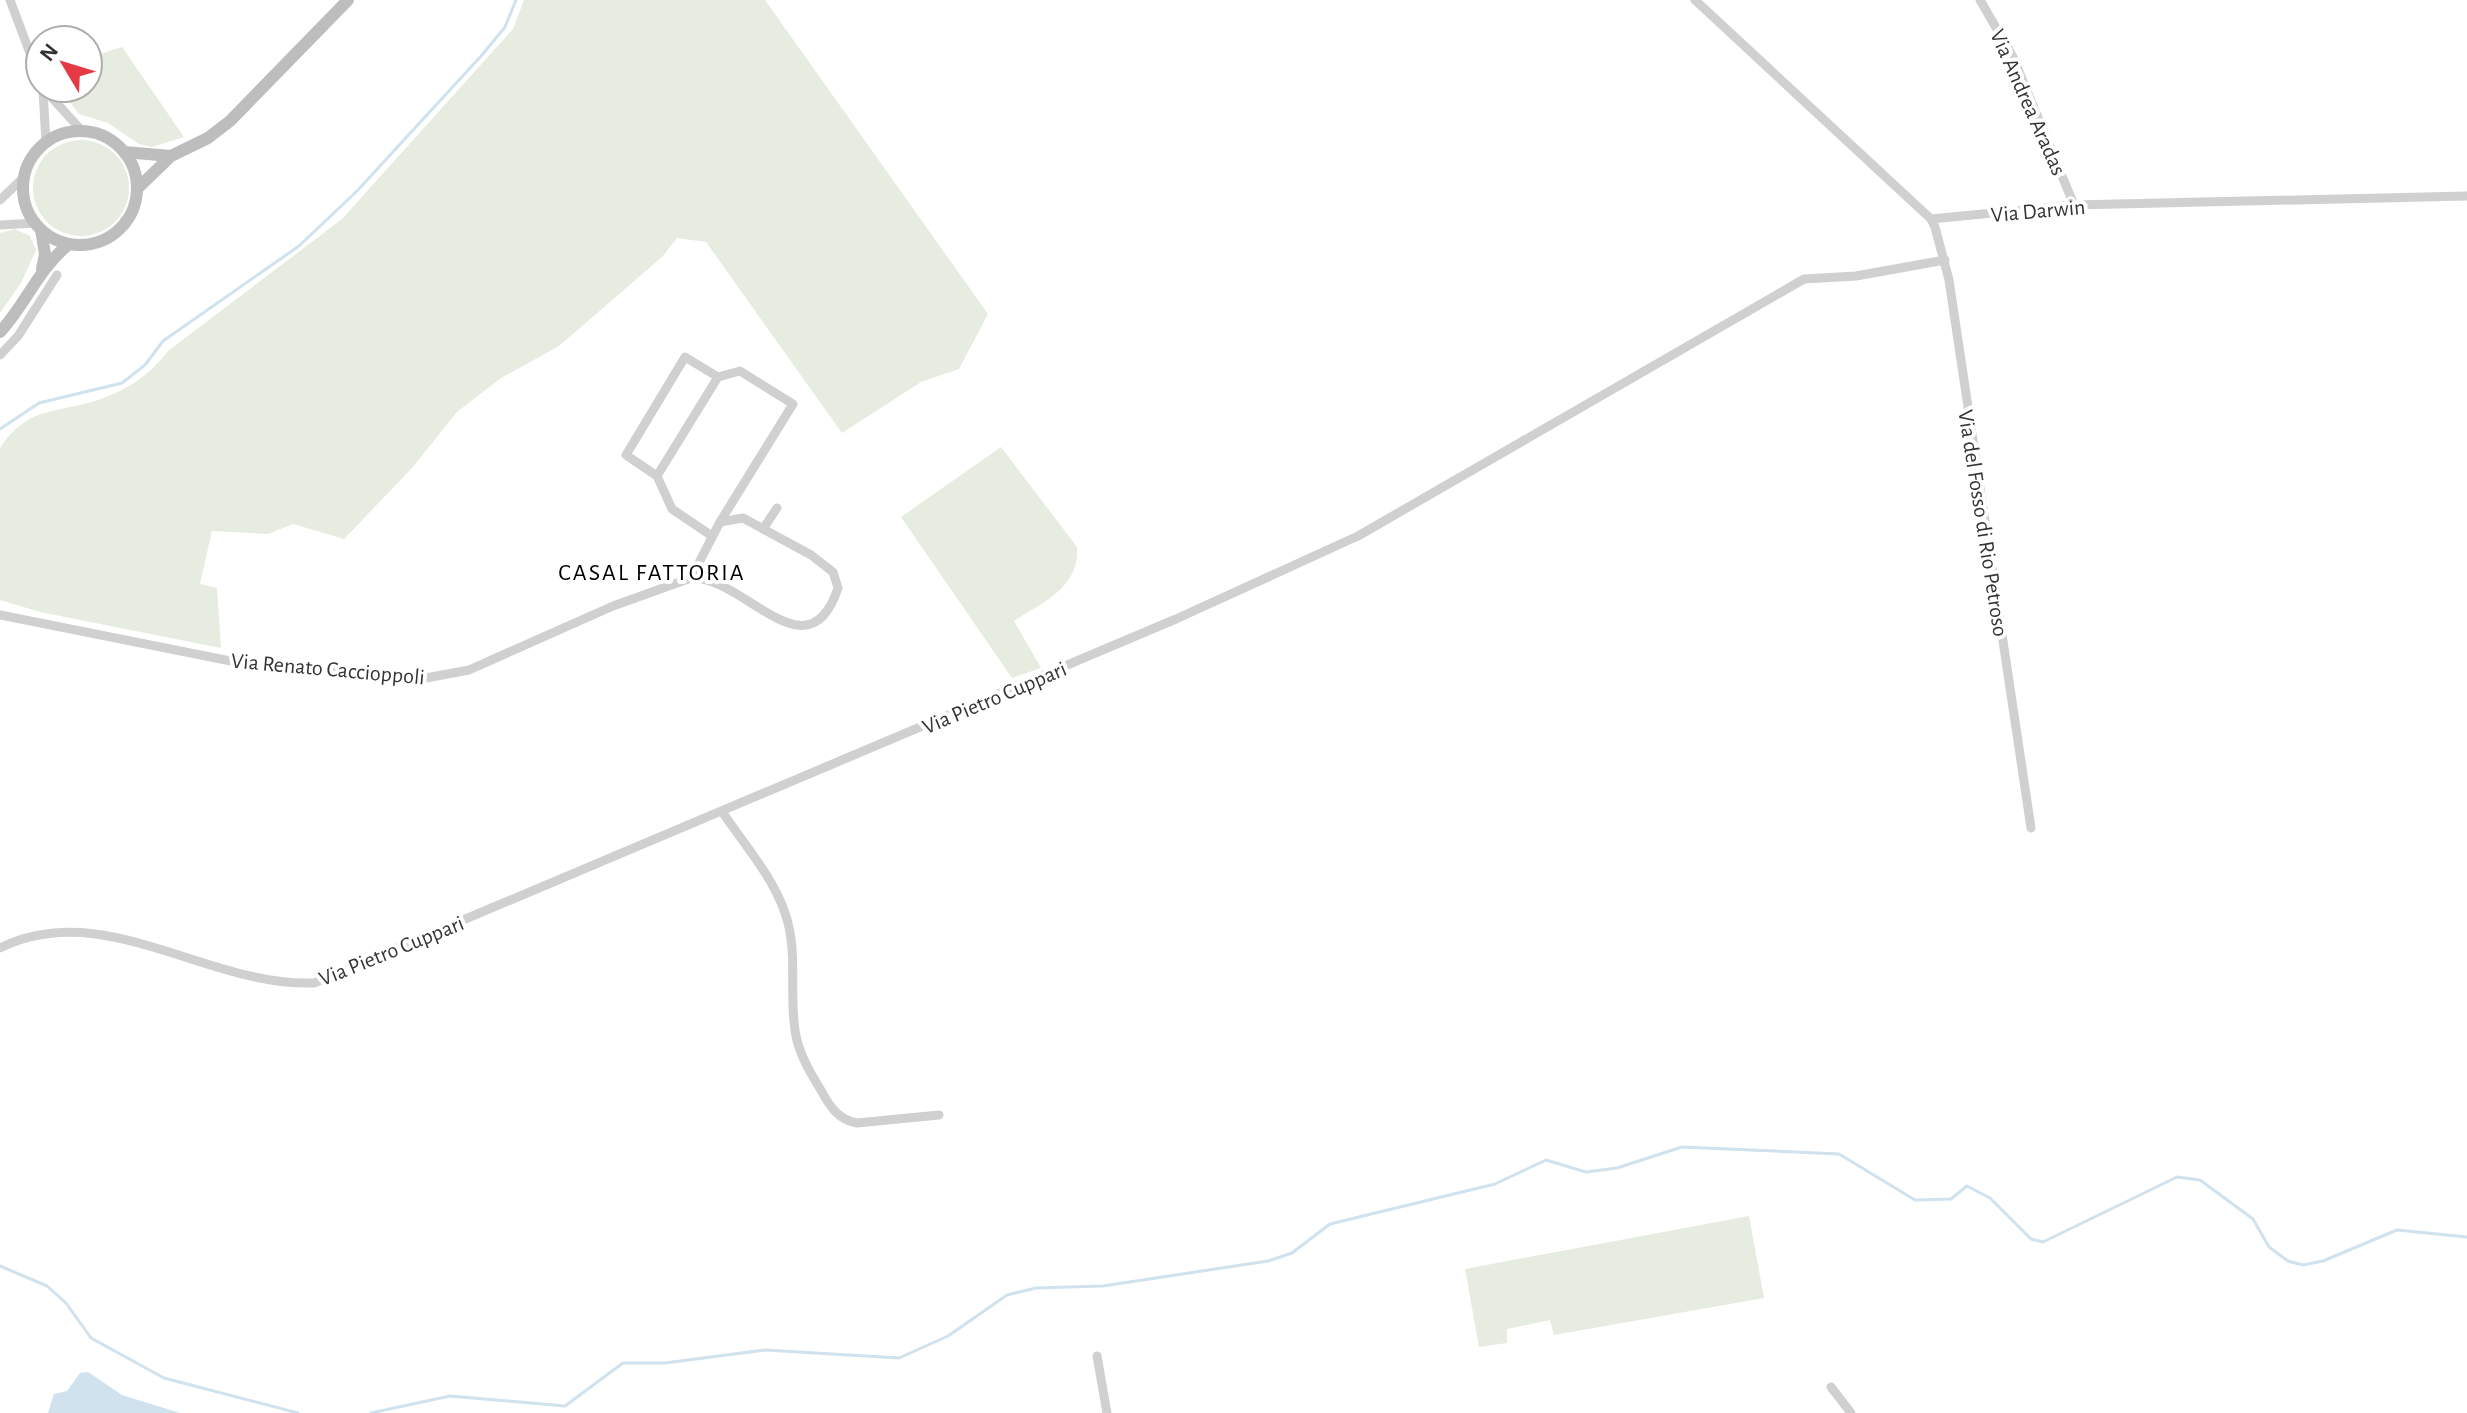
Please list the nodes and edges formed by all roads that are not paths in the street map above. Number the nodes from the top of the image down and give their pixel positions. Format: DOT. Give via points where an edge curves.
graph roads {
  1 [pos="10,0"];
  2 [pos="348,0"];
  3 [pos="1695,0"];
  4 [pos="1980,0"];
  5 [pos="24,38"];
  6 [pos="43,104"];
  7 [pos="58,104"];
  8 [pos="82,131"];
  9 [pos="46,143"];
  10 [pos="124,152"];
  11 [pos="171,156"];
  12 [pos="22,179"];
  13 [pos="137,189"];
  14 [pos="2467,196"];
  15 [pos="0,200"];
  16 [pos="2074,205"];
  17 [pos="1931,219"];
  18 [pos="0,225"];
  19 [pos="39,226"];
  20 [pos="69,244"];
  21 [pos="1945,260"];
  22 [pos="42,269"];
  23 [pos="57,275"];
  24 [pos="0,332"];
  25 [pos="0,355"];
  26 [pos="718,377"];
  27 [pos="657,476"];
  28 [pos="777,508"];
  29 [pos="720,522"];
  30 [pos="763,529"];
  31 [pos="712,536"];
  32 [pos="691,578"];
  33 [pos="0,615"];
  34 [pos="723,813"];
  35 [pos="2031,828"];
  36 [pos="0,948"];
  37 [pos="939,1115"];
  38 [pos="1097,1356"];
  39 [pos="1831,1387"];
  40 [pos="1107,1413"];
  41 [pos="1851,1413"];
  1 -- 5 [label="street"];
  2 -- 11 [label="street" via="230,121"];
  3 -- 17 [label="street"];
  4 -- 16 [label="street, Via Andrea Aradas" via="2021,76"];
  6 -- 9 [label="street"];
  7 -- 8 [label="street"];
  8 -- 9 [label="street"];
  8 -- 10 [label="street" via="105,137"];
  9 -- 12 [label="street"];
  10 -- 11 [label="street"];
  10 -- 13 [label="street"];
  11 -- 13 [label="street"];
  12 -- 15 [label="street"];
  12 -- 19 [label="street" via="26,204"];
  13 -- 20 [label="street" via="129,216 110,236"];
  14 -- 16 [label="street, Via Darwin"];
  16 -- 17 [label="street, Via Darwin"];
  17 -- 21 [label="street, Via del Fosso di Rio Petroso"];
  18 -- 19 [label="street"];
  19 -- 20 [label="street"];
  19 -- 22 [label="street" via="45,254"];
  20 -- 22 [label="street"];
  21 -- 34 [label="street, Via Pietro Cuppari" via="1804,279 1358,536"];
  21 -- 35 [label="street, Via del Fosso di Rio Petroso"];
  22 -- 24 [label="street"];
  23 -- 25 [label="street"];
  26 -- 27 [label="street"];
  26 -- 27 [label="street" via="685,357 626,455"];
  26 -- 29 [label="street" via="740,371 793,404"];
  27 -- 31 [label="street" via="669,506"];
  28 -- 30 [label="street"];
  29 -- 30 [label="street" via="743,518"];
  29 -- 31 [label="street"];
  30 -- 32 [label="street" via="822,562 836,576 837,591 815,623 790,625 703,577"];
  31 -- 32 [label="street"];
  32 -- 33 [label="street, Via Renato Caccioppoli" via="469,670 426,678 256,666"];
  34 -- 36 [label="street, Via Pietro Cuppari" via="314,983 267,981 86,931 44,932"];
  34 -- 37 [label="street" via="785,911 796,1037 830,1106 857,1123"];
  38 -- 40 [label="street"];
  39 -- 41 [label="street"];
}
